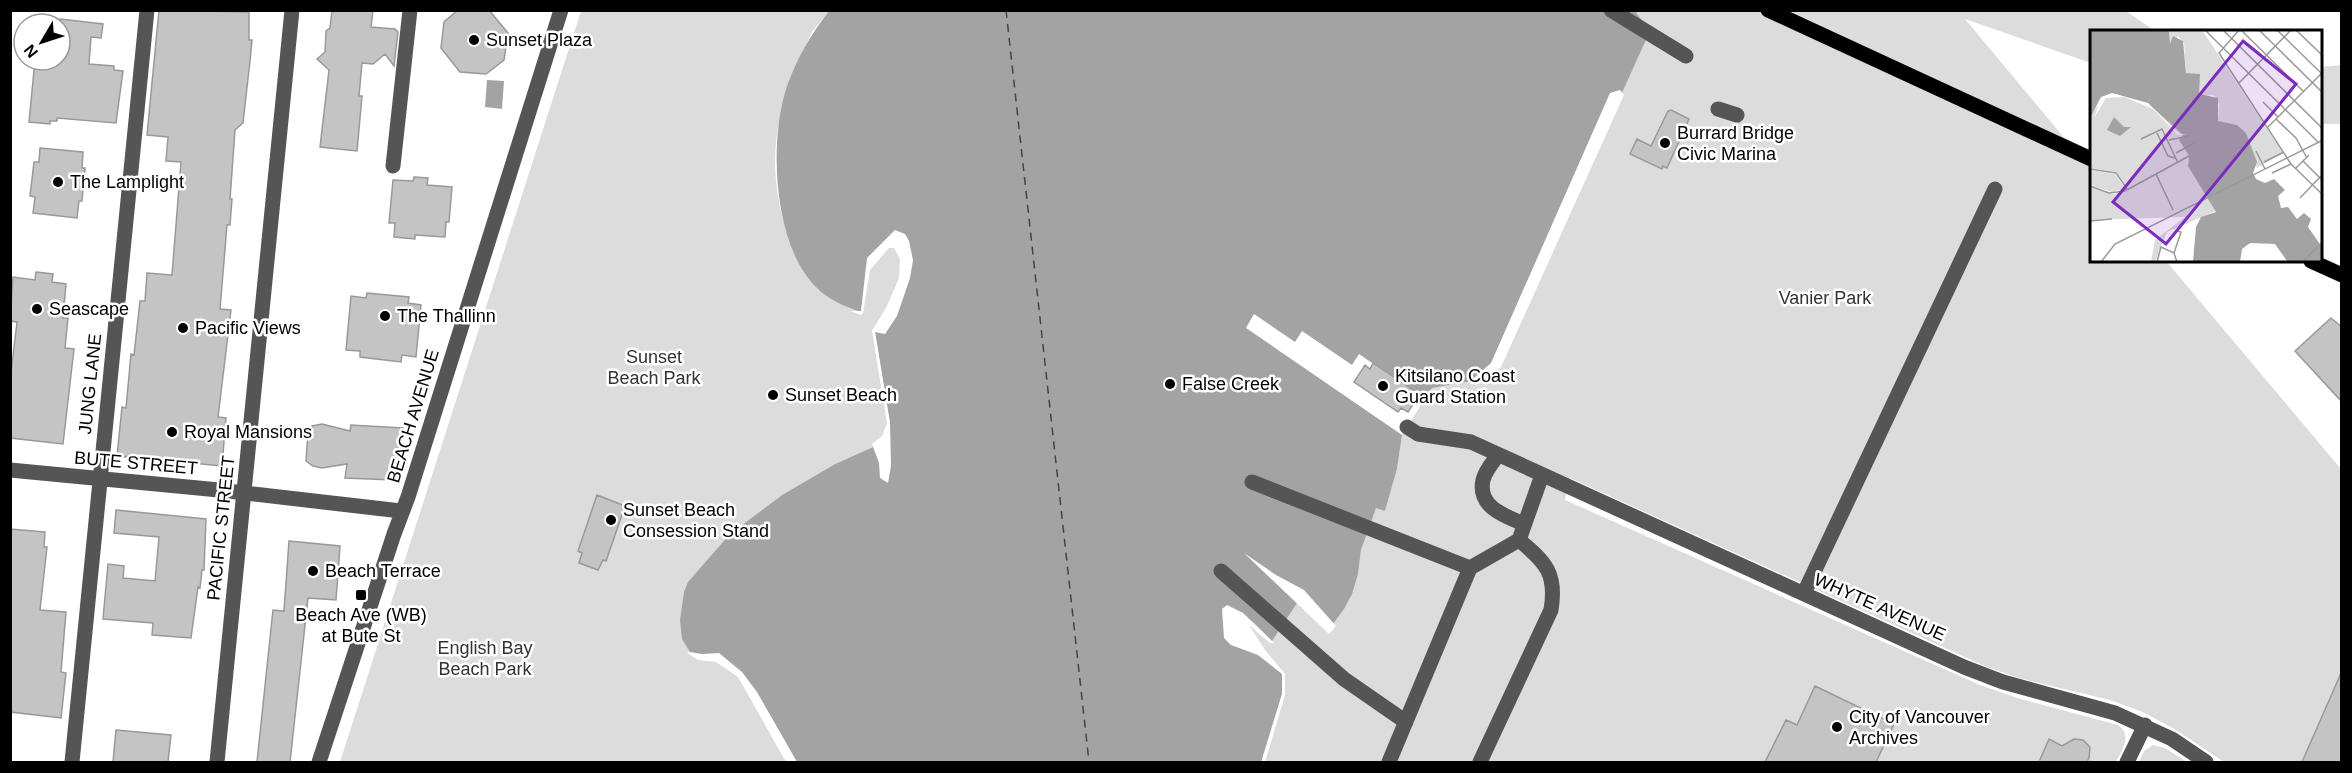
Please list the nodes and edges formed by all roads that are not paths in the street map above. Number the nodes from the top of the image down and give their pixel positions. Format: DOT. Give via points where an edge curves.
graph roads {
  1 [pos="147,10"];
  2 [pos="292,10"];
  3 [pos="410,10"];
  4 [pos="561,10"];
  5 [pos="1611,10"];
  6 [pos="1768,10"];
  7 [pos="1686,56"];
  8 [pos="1718,109"];
  9 [pos="1737,115"];
  10 [pos="2090,159"];
  11 [pos="393,166"];
  12 [pos="1995,189"];
  13 [pos="2313,262"];
  14 [pos="2342,275"];
  15 [pos="1407,427"];
  16 [pos="1498,455"];
  17 [pos="10,470"];
  18 [pos="1542,475"];
  19 [pos="99,479"];
  20 [pos="1252,482"];
  21 [pos="244,493"];
  22 [pos="401,511"];
  23 [pos="1524,524"];
  24 [pos="1519,540"];
  25 [pos="1470,568"];
  26 [pos="1221,571"];
  27 [pos="1804,593"];
  28 [pos="1406,722"];
  29 [pos="2145,725"];
  30 [pos="72,762"];
  31 [pos="217,762"];
  32 [pos="319,762"];
  33 [pos="1389,762"];
  34 [pos="1480,762"];
  35 [pos="2127,762"];
  36 [pos="2206,762"];
  1 -- 19 [label="street, JUNG LANE"];
  2 -- 21 [label="street, PACIFIC STREET"];
  3 -- 11 [label="street"];
  4 -- 22 [label="street, BEACH AVENUE"];
  5 -- 7 [label="street"];
  6 -- 10 [label="main road"];
  8 -- 9 [label="street"];
  12 -- 27 [label="street"];
  13 -- 14 [label="main road"];
  15 -- 16 [label="street, WHYTE AVENUE" via="1418,434 1471,442"];
  16 -- 18 [label="street, WHYTE AVENUE"];
  16 -- 23 [label="street" via="1483,478 1482,493 1500,514"];
  17 -- 19 [label="street, BUTE STREET"];
  18 -- 23 [label="street"];
  18 -- 27 [label="street, WHYTE AVENUE"];
  19 -- 21 [label="street, BUTE STREET"];
  19 -- 30 [label="street, JUNG LANE"];
  20 -- 25 [label="street"];
  21 -- 22 [label="street, BUTE STREET"];
  21 -- 31 [label="street, PACIFIC STREET"];
  22 -- 32 [label="street, BEACH AVENUE"];
  23 -- 24 [label="street"];
  24 -- 25 [label="street"];
  24 -- 34 [label="street" via="1550,573 1554,591 1551,610"];
  25 -- 28 [label="street"];
  26 -- 28 [label="street" via="1344,679"];
  27 -- 29 [label="street, WHYTE AVENUE" via="1993,678"];
  28 -- 33 [label="street"];
  29 -- 35 [label="street"];
  29 -- 36 [label="street, WHYTE AVENUE"];
}
